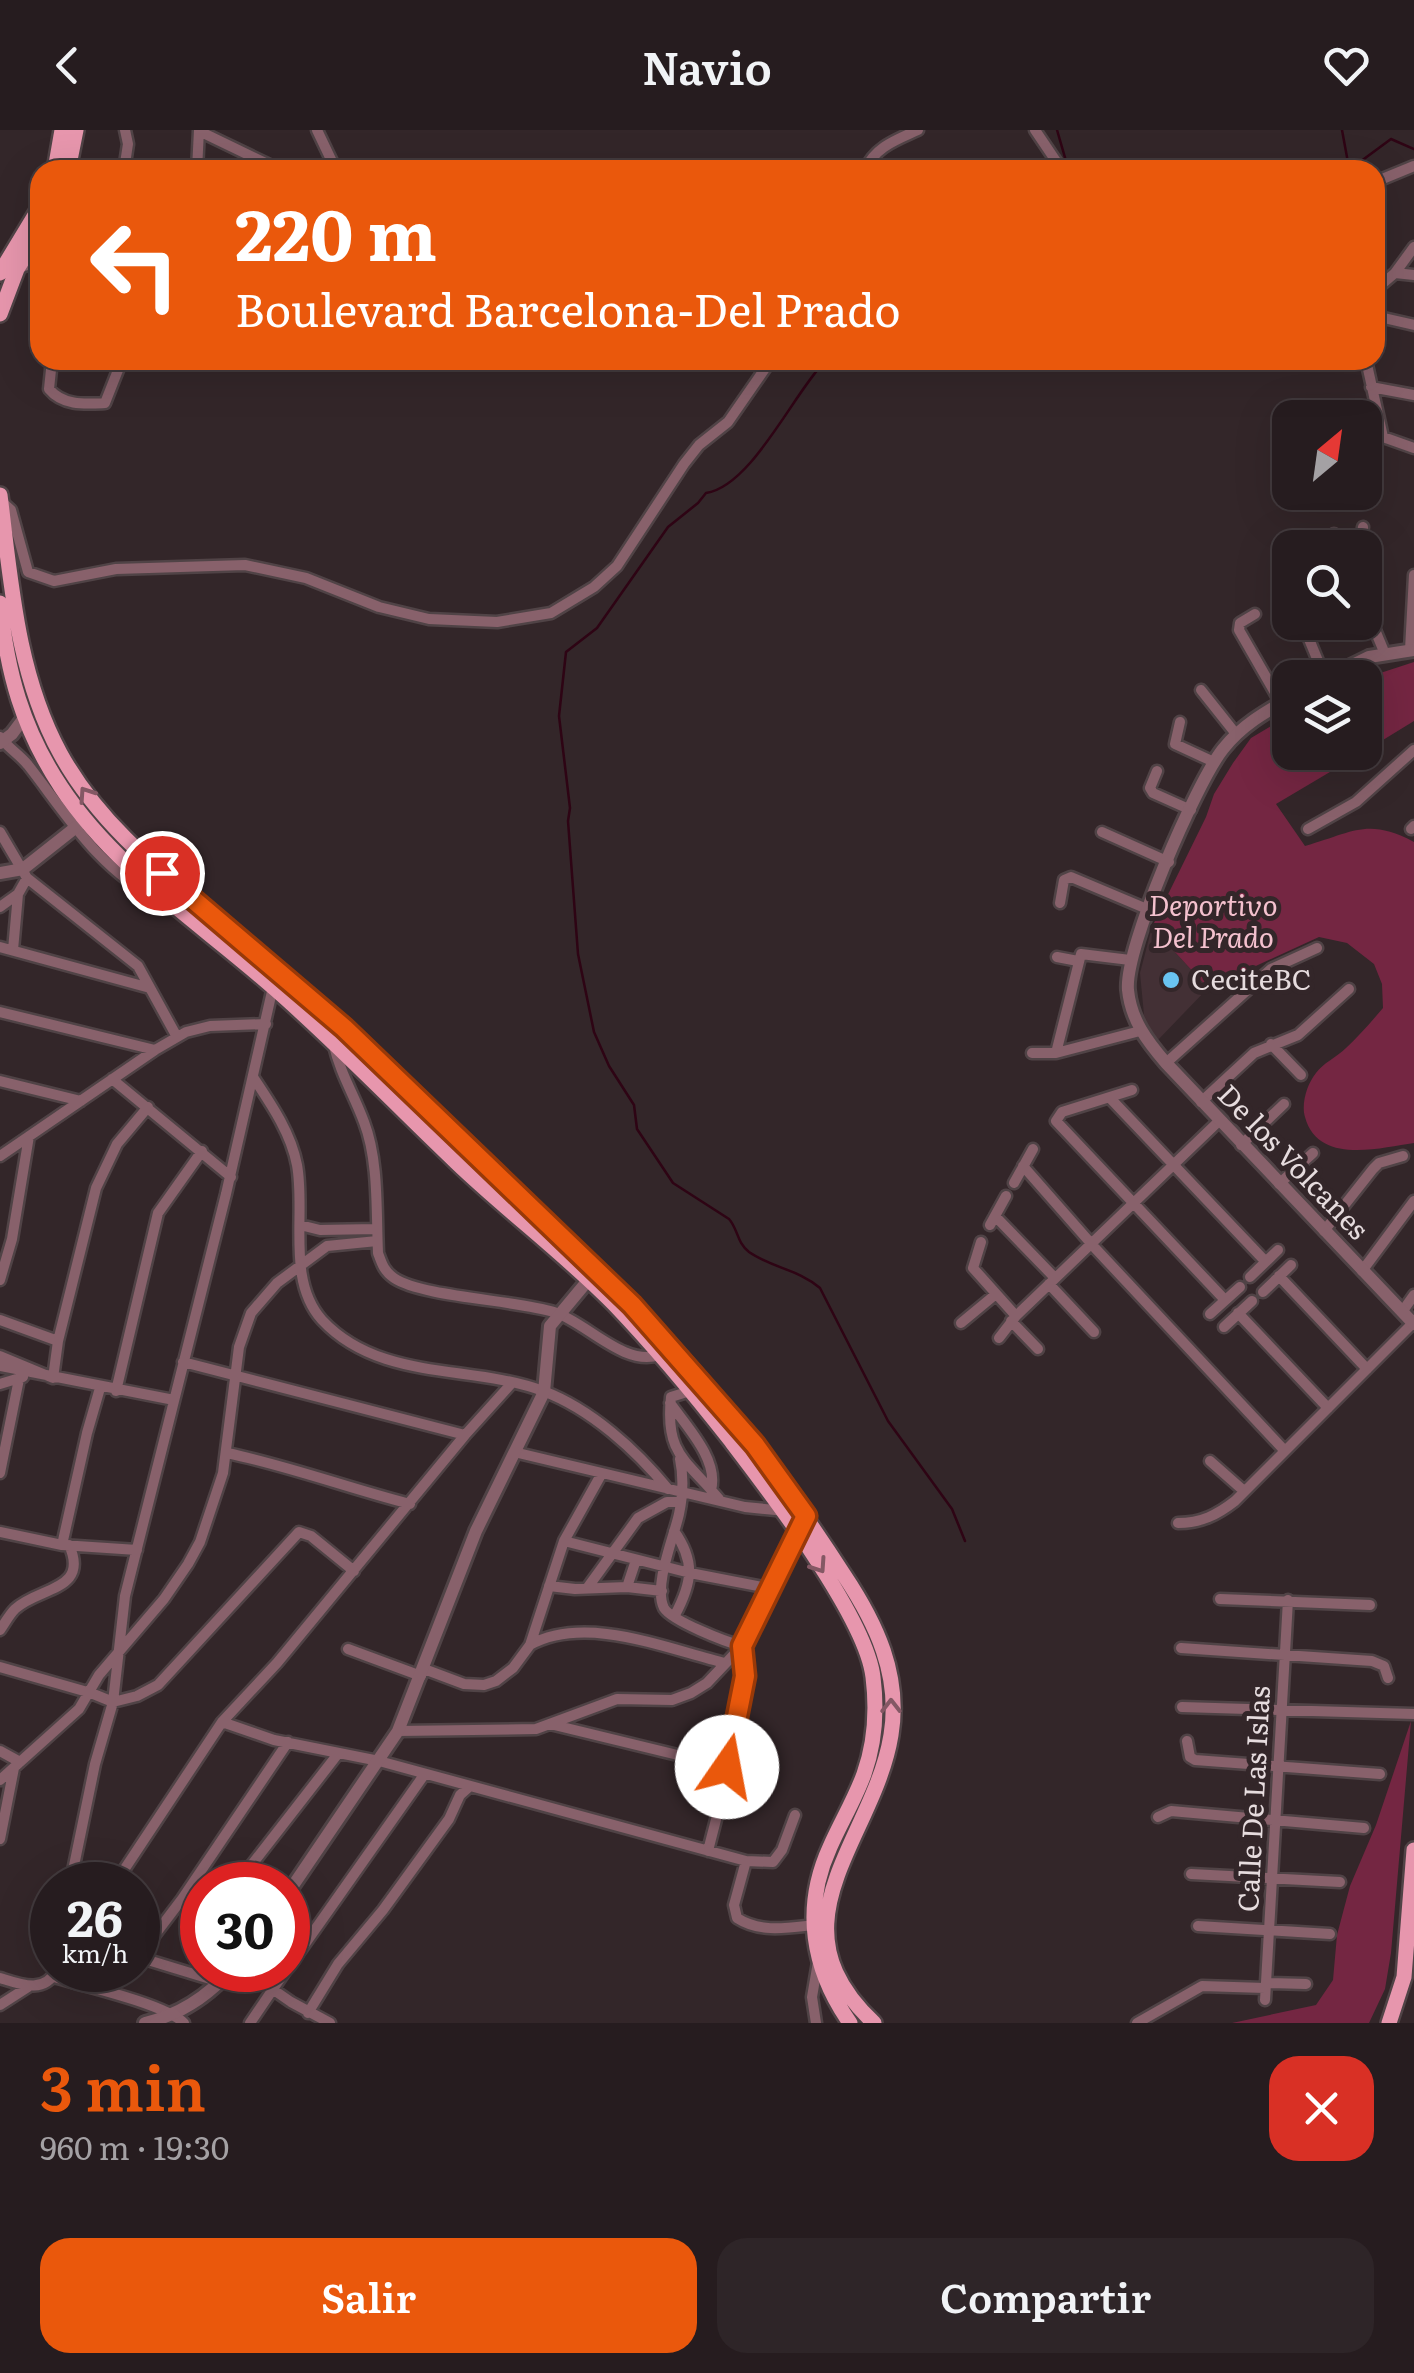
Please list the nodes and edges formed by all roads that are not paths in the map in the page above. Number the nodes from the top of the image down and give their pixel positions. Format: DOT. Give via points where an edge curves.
graph roads {
  1 [pos="62,130"];
  2 [pos="76,130"];
  3 [pos="125,130"];
  4 [pos="199,130"];
  5 [pos="317,130"];
  6 [pos="918,130"];
  7 [pos="1035,130"];
  8 [pos="57,160"];
  9 [pos="70,160"];
  10 [pos="126,160"];
  11 [pos="198,160"];
  12 [pos="260,160"];
  13 [pos="331,160"];
  14 [pos="870,160"];
  15 [pos="1055,160"];
  16 [pos="1414,166"];
  17 [pos="1385,178"];
  18 [pos="30,224"];
  19 [pos="1414,247"];
  20 [pos="30,248"];
  21 [pos="30,264"];
  22 [pos="17,269"];
  23 [pos="1395,272"];
  24 [pos="0,273"];
  25 [pos="1414,275"];
  26 [pos="1385,281"];
  27 [pos="0,314"];
  28 [pos="1385,318"];
  29 [pos="1414,325"];
  30 [pos="51,370"];
  31 [pos="118,370"];
  32 [pos="764,370"];
  33 [pos="1368,370"];
  34 [pos="1371,387"];
  35 [pos="1414,395"];
  36 [pos="1414,448"];
  37 [pos="0,498"];
  38 [pos="1363,527"];
  39 [pos="1363,530"];
  40 [pos="1414,575"];
  41 [pos="0,603"];
  42 [pos="1255,614"];
  43 [pos="1379,640"];
  44 [pos="1412,650"];
  45 [pos="3,654"];
  46 [pos="1385,654"];
  47 [pos="1365,660"];
  48 [pos="1272,680"];
  49 [pos="1201,690"];
  50 [pos="1272,710"];
  51 [pos="24,718"];
  52 [pos="1180,722"];
  53 [pos="1236,734"];
  54 [pos="4,743"];
  55 [pos="1414,750"];
  56 [pos="1214,762"];
  57 [pos="1157,771"];
  58 [pos="1191,810"];
  59 [pos="79,824"];
  60 [pos="1308,829"];
  61 [pos="0,832"];
  62 [pos="1102,832"];
  63 [pos="1169,862"];
  64 [pos="0,873"];
  65 [pos="25,873"];
  66 [pos="18,894"];
  67 [pos="1060,903"];
  68 [pos="0,907"];
  69 [pos="1147,909"];
  70 [pos="0,947"];
  71 [pos="1316,948"];
  72 [pos="13,950"];
  73 [pos="1056,957"];
  74 [pos="1079,958"];
  75 [pos="1130,960"];
  76 [pos="274,987"];
  77 [pos="150,988"];
  78 [pos="1350,989"];
  79 [pos="0,1012"];
  80 [pos="266,1024"];
  81 [pos="1140,1031"];
  82 [pos="177,1037"];
  83 [pos="333,1041"];
  84 [pos="1271,1044"];
  85 [pos="155,1050"];
  86 [pos="1032,1053"];
  87 [pos="1056,1053"];
  88 [pos="356,1064"];
  89 [pos="1166,1064"];
  90 [pos="341,1075"];
  91 [pos="1302,1075"];
  92 [pos="253,1077"];
  93 [pos="112,1079"];
  94 [pos="0,1080"];
  95 [pos="1132,1090"];
  96 [pos="1110,1098"];
  97 [pos="82,1101"];
  98 [pos="1202,1102"];
  99 [pos="1284,1104"];
  100 [pos="148,1108"];
  101 [pos="1219,1121"];
  102 [pos="29,1136"];
  103 [pos="1241,1145"];
  104 [pos="1033,1149"];
  105 [pos="202,1151"];
  106 [pos="1313,1153"];
  107 [pos="0,1156"];
  108 [pos="1403,1156"];
  109 [pos="1173,1165"];
  110 [pos="1023,1166"];
  111 [pos="230,1177"];
  112 [pos="1014,1182"];
  113 [pos="1278,1184"];
  114 [pos="1006,1196"];
  115 [pos="1414,1202"];
  116 [pos="1133,1203"];
  117 [pos="300,1225"];
  118 [pos="1324,1231"];
  119 [pos="377,1235"];
  120 [pos="981,1242"];
  121 [pos="1092,1243"];
  122 [pos="1278,1250"];
  123 [pos="1265,1262"];
  124 [pos="1291,1264"];
  125 [pos="302,1268"];
  126 [pos="1362,1271"];
  127 [pos="591,1276"];
  128 [pos="1279,1276"];
  129 [pos="1250,1277"];
  130 [pos="0,1280"];
  131 [pos="1052,1281"];
  132 [pos="1240,1288"];
  133 [pos="1263,1292"];
  134 [pos="996,1294"];
  135 [pos="1414,1295"];
  136 [pos="1224,1300"];
  137 [pos="1252,1301"];
  138 [pos="1402,1312"];
  139 [pos="557,1313"];
  140 [pos="1238,1313"];
  141 [pos="1210,1314"];
  142 [pos="1013,1318"];
  143 [pos="0,1320"];
  144 [pos="961,1323"];
  145 [pos="1414,1324"];
  146 [pos="1224,1327"];
  147 [pos="1094,1332"];
  148 [pos="999,1338"];
  149 [pos="58,1342"];
  150 [pos="1038,1348"];
  151 [pos="659,1355"];
  152 [pos="0,1356"];
  153 [pos="183,1362"];
  154 [pos="0,1366"];
  155 [pos="1367,1369"];
  156 [pos="32,1374"];
  157 [pos="237,1375"];
  158 [pos="18,1378"];
  159 [pos="53,1378"];
  160 [pos="0,1384"];
  161 [pos="511,1384"];
  162 [pos="100,1388"];
  163 [pos="116,1390"];
  164 [pos="690,1390"];
  165 [pos="544,1392"];
  166 [pos="174,1400"];
  167 [pos="670,1402"];
  168 [pos="1328,1408"];
  169 [pos="464,1435"];
  170 [pos="1284,1450"];
  171 [pos="514,1452"];
  172 [pos="227,1453"];
  173 [pos="680,1459"];
  174 [pos="1210,1461"];
  175 [pos="0,1473"];
  176 [pos="602,1473"];
  177 [pos="668,1489"];
  178 [pos="712,1490"];
  179 [pos="1244,1491"];
  180 [pos="682,1497"];
  181 [pos="720,1500"];
  182 [pos="410,1504"];
  183 [pos="802,1511"];
  184 [pos="782,1512"];
  185 [pos="1178,1523"];
  186 [pos="0,1532"];
  187 [pos="674,1532"];
  188 [pos="796,1533"];
  189 [pos="564,1541"];
  190 [pos="66,1545"];
  191 [pos="138,1550"];
  192 [pos="614,1552"];
  193 [pos="636,1560"];
  194 [pos="664,1567"];
  195 [pos="354,1571"];
  196 [pos="690,1574"];
  197 [pos="549,1586"];
  198 [pos="588,1587"];
  199 [pos="627,1587"];
  200 [pos="768,1588"];
  201 [pos="662,1591"];
  202 [pos="1220,1598"];
  203 [pos="1288,1600"];
  204 [pos="1370,1605"];
  205 [pos="674,1615"];
  206 [pos="0,1630"];
  207 [pos="530,1645"];
  208 [pos="742,1646"];
  209 [pos="1181,1648"];
  210 [pos="348,1649"];
  211 [pos="119,1650"];
  212 [pos="1285,1654"];
  213 [pos="726,1663"];
  214 [pos="0,1668"];
  215 [pos="423,1672"];
  216 [pos="1388,1678"];
  217 [pos="91,1693"];
  218 [pos="113,1702"];
  219 [pos="1182,1707"];
  220 [pos="1282,1709"];
  221 [pos="1414,1714"];
  222 [pos="222,1722"];
  223 [pos="549,1724"];
  224 [pos="398,1731"];
  225 [pos="1187,1741"];
  226 [pos="288,1742"];
  227 [pos="0,1751"];
  228 [pos="337,1755"];
  229 [pos="379,1761"];
  230 [pos="17,1765"];
  231 [pos="727,1767"];
  232 [pos="1278,1767"];
  233 [pos="1380,1774"];
  234 [pos="424,1775"];
  235 [pos="0,1780"];
  236 [pos="469,1787"];
  237 [pos="795,1816"];
  238 [pos="1158,1816"];
  239 [pos="1275,1820"];
  240 [pos="1364,1828"];
  241 [pos="0,1840"];
  242 [pos="1414,1850"];
  243 [pos="708,1851"];
  244 [pos="835,1853"];
  245 [pos="746,1861"];
  246 [pos="75,1862"];
  247 [pos="129,1862"];
  248 [pos="207,1862"];
  249 [pos="254,1862"];
  250 [pos="309,1862"];
  251 [pos="1413,1870"];
  252 [pos="1191,1874"];
  253 [pos="1272,1878"];
  254 [pos="1340,1882"];
  255 [pos="180,1903"];
  256 [pos="814,1925"];
  257 [pos="1198,1926"];
  258 [pos="1268,1933"];
  259 [pos="1330,1934"];
  260 [pos="310,1936"];
  261 [pos="818,1962"];
  262 [pos="180,1970"];
  263 [pos="0,1978"];
  264 [pos="1306,1984"];
  265 [pos="28,1987"];
  266 [pos="1265,1990"];
  267 [pos="106,1992"];
  268 [pos="209,1992"];
  269 [pos="271,1992"];
  270 [pos="277,1992"];
  271 [pos="0,2005"];
  272 [pos="308,2013"];
  273 [pos="179,2018"];
  274 [pos="145,2023"];
  275 [pos="250,2023"];
  276 [pos="330,2023"];
  277 [pos="816,2023"];
  278 [pos="850,2023"];
  279 [pos="874,2023"];
  280 [pos="1137,2023"];
  281 [pos="1388,2023"];
  1 -- 8 [label="main road"];
  2 -- 9 [label="main road"];
  3 -- 10 [label="street"];
  4 -- 11 [label="street"];
  4 -- 12 [label="street"];
  5 -- 13 [label="street"];
  6 -- 14 [label="street"];
  7 -- 15 [label="street"];
  16 -- 17 [label="street"];
  18 -- 24 [label="main road"];
  19 -- 23 [label="street"];
  20 -- 22 [label="main road"];
  21 -- 22 [label="street"];
  22 -- 27 [label="main road"];
  23 -- 25 [label="street"];
  23 -- 26 [label="street"];
  28 -- 29 [label="street"];
  30 -- 31 [label="street" via="50,389 62,400 106,403"];
  32 -- 37 [label="street" via="728,422 684,464 617,566 571,603 530,618 429,620 306,578 245,565 116,570 54,581 28,572 11,510"];
  33 -- 34 [label="street"];
  34 -- 35 [label="street"];
  34 -- 36 [label="street" via="1384,437"];
  127 -- 37 [label="main road, one-way" via="344,1028 99,813 60,752 28,679"];
  38 -- 39 [label="street"];
  40 -- 44 [label="street"];
  41 -- 45 [label="main road"];
  42 -- 48 [label="street" via="1238,630"];
  43 -- 46 [label="street"];
  44 -- 46 [label="street"];
  45 -- 51 [label="main road"];
  46 -- 47 [label="street"];
  49 -- 53 [label="street"];
  50 -- 53 [label="street"];
  51 -- 54 [label="street"];
  51 -- 59 [label="main road"];
  52 -- 56 [label="street" via="1175,744"];
  53 -- 56 [label="street"];
  54 -- 59 [label="street"];
  55 -- 60 [label="street" via="1356,802"];
  56 -- 58 [label="street"];
  57 -- 58 [label="street" via="1152,793"];
  58 -- 63 [label="street"];
  59 -- 65 [label="street"];
  59 -- 76 [label="main road"];
  61 -- 65 [label="street"];
  62 -- 63 [label="street"];
  63 -- 69 [label="street"];
  64 -- 65 [label="street"];
  65 -- 66 [label="street"];
  65 -- 77 [label="street" via="138,966"];
  66 -- 68 [label="street"];
  66 -- 72 [label="street"];
  67 -- 69 [label="street" via="1064,880 1071,877"];
  69 -- 75 [label="street"];
  70 -- 72 [label="street"];
  71 -- 89 [label="street" via="1271,969"];
  72 -- 77 [label="street"];
  73 -- 74 [label="street"];
  74 -- 75 [label="street"];
  74 -- 87 [label="street"];
  75 -- 81 [label="street" via="1128,989"];
  76 -- 80 [label="street"];
  76 -- 83 [label="main road"];
  77 -- 82 [label="street"];
  78 -- 84 [label="street" via="1298,1035"];
  79 -- 85 [label="street"];
  80 -- 82 [label="street" via="210,1026"];
  80 -- 92 [label="street"];
  81 -- 87 [label="street"];
  81 -- 89 [label="street, De los Volcanes"];
  82 -- 85 [label="street"];
  83 -- 88 [label="main road"];
  83 -- 90 [label="street"];
  84 -- 91 [label="street"];
  84 -- 98 [label="street"];
  85 -- 93 [label="street"];
  86 -- 87 [label="street"];
  88 -- 90 [label="street"];
  88 -- 127 [label="main road" via="457,1163"];
  89 -- 98 [label="street, De los Volcanes"];
  90 -- 119 [label="street" via="369,1141"];
  92 -- 111 [label="street"];
  92 -- 117 [label="street" via="292,1145"];
  93 -- 97 [label="street"];
  93 -- 100 [label="street"];
  94 -- 97 [label="street"];
  95 -- 96 [label="street"];
  96 -- 109 [label="street"];
  96 -- 116 [label="street" via="1058,1116 1057,1124"];
  97 -- 102 [label="street"];
  98 -- 101 [label="street, De los Volcanes"];
  99 -- 103 [label="street"];
  100 -- 105 [label="street"];
  100 -- 149 [label="street" via="105,1163"];
  101 -- 103 [label="street, De los Volcanes"];
  101 -- 109 [label="street"];
  102 -- 107 [label="street"];
  102 -- 130 [label="street"];
  103 -- 113 [label="street, De los Volcanes"];
  104 -- 110 [label="street"];
  105 -- 111 [label="street"];
  105 -- 163 [label="street" via="158,1212"];
  106 -- 113 [label="street"];
  108 -- 118 [label="street" via="1379,1163"];
  109 -- 116 [label="street"];
  109 -- 123 [label="street"];
  110 -- 112 [label="street"];
  110 -- 121 [label="street"];
  111 -- 153 [label="street"];
  113 -- 118 [label="street, De los Volcanes"];
  114 -- 131 [label="street" via="993,1220"];
  115 -- 126 [label="street"];
  116 -- 121 [label="street"];
  116 -- 136 [label="street"];
  117 -- 119 [label="street"];
  117 -- 125 [label="street"];
  118 -- 126 [label="street, De los Volcanes"];
  119 -- 125 [label="street" via="328,1246"];
  119 -- 139 [label="street" via="383,1269 410,1287"];
  120 -- 134 [label="street" via="973,1268"];
  121 -- 131 [label="street"];
  121 -- 170 [label="street"];
  122 -- 123 [label="street"];
  123 -- 129 [label="street"];
  124 -- 128 [label="street"];
  125 -- 157 [label="street" via="277,1283 250,1313"];
  125 -- 161 [label="street" via="322,1320 359,1349 404,1366"];
  126 -- 138 [label="street, De los Volcanes"];
  127 -- 139 [label="street"];
  127 -- 151 [label="main road"];
  127 -- 183 [label="main road" via="702,1381"];
  128 -- 133 [label="street"];
  128 -- 155 [label="street"];
  131 -- 142 [label="street"];
  131 -- 147 [label="street"];
  132 -- 136 [label="street"];
  134 -- 142 [label="street"];
  134 -- 144 [label="street"];
  135 -- 138 [label="street"];
  136 -- 141 [label="street"];
  137 -- 140 [label="street"];
  138 -- 145 [label="street, De los Volcanes"];
  139 -- 151 [label="street" via="628,1352 647,1359"];
  139 -- 165 [label="street" via="547,1336"];
  140 -- 146 [label="street"];
  140 -- 168 [label="street"];
  142 -- 148 [label="street"];
  142 -- 150 [label="street"];
  143 -- 149 [label="street"];
  145 -- 155 [label="street"];
  149 -- 159 [label="street"];
  151 -- 164 [label="main road"];
  152 -- 159 [label="street"];
  153 -- 157 [label="street"];
  153 -- 166 [label="street"];
  154 -- 156 [label="street"];
  155 -- 168 [label="street"];
  156 -- 158 [label="street"];
  156 -- 159 [label="street"];
  157 -- 169 [label="street"];
  157 -- 172 [label="street"];
  158 -- 160 [label="street"];
  158 -- 175 [label="street"];
  159 -- 162 [label="street"];
  161 -- 165 [label="street"];
  161 -- 169 [label="street"];
  162 -- 163 [label="street"];
  162 -- 190 [label="street"];
  163 -- 166 [label="street"];
  164 -- 167 [label="street"];
  164 -- 184 [label="main road"];
  165 -- 171 [label="street"];
  165 -- 177 [label="street" via="591,1418"];
  166 -- 191 [label="street"];
  167 -- 173 [label="street"];
  167 -- 178 [label="street" via="706,1457"];
  168 -- 170 [label="street"];
  169 -- 182 [label="street"];
  170 -- 179 [label="street"];
  171 -- 176 [label="street"];
  171 -- 215 [label="street" via="451,1589"];
  172 -- 182 [label="street"];
  172 -- 211 [label="street" via="188,1564"];
  173 -- 178 [label="street"];
  173 -- 180 [label="street"];
  174 -- 179 [label="street"];
  176 -- 177 [label="street"];
  176 -- 189 [label="street"];
  177 -- 180 [label="street"];
  178 -- 181 [label="street"];
  179 -- 185 [label="street" via="1223,1511"];
  180 -- 181 [label="street"];
  180 -- 187 [label="street"];
  180 -- 192 [label="street" via="638,1518"];
  181 -- 184 [label="street"];
  182 -- 195 [label="street"];
  183 -- 184 [label="street"];
  183 -- 188 [label="street"];
  244 -- 183 [label="main road, one-way" via="882,1764 892,1700 872,1617"];
  184 -- 188 [label="main road"];
  186 -- 190 [label="street"];
  187 -- 194 [label="street"];
  187 -- 196 [label="street" via="689,1555"];
  188 -- 200 [label="street"];
  188 -- 244 [label="main road, one-way" via="847,1610 873,1672 874,1738"];
  189 -- 192 [label="street"];
  189 -- 197 [label="street"];
  190 -- 191 [label="street"];
  190 -- 206 [label="street" via="76,1560 64,1583 15,1609"];
  191 -- 211 [label="street"];
  192 -- 193 [label="street"];
  192 -- 198 [label="street"];
  193 -- 194 [label="street"];
  193 -- 199 [label="street"];
  194 -- 196 [label="street"];
  194 -- 201 [label="street"];
  195 -- 218 [label="street" via="299,1532 158,1685"];
  195 -- 222 [label="street"];
  196 -- 200 [label="street"];
  196 -- 205 [label="street"];
  197 -- 198 [label="street"];
  197 -- 207 [label="street"];
  198 -- 199 [label="street"];
  199 -- 201 [label="street"];
  200 -- 208 [label="street"];
  201 -- 205 [label="street" via="665,1609"];
  202 -- 203 [label="street"];
  203 -- 204 [label="street"];
  203 -- 212 [label="street, Calle De Las Islas"];
  205 -- 208 [label="street"];
  207 -- 213 [label="street" via="583,1630"];
  207 -- 215 [label="street" via="505,1676 484,1685"];
  208 -- 213 [label="street"];
  208 -- 231 [label="street" via="745,1676"];
  209 -- 212 [label="street"];
  210 -- 215 [label="street"];
  211 -- 217 [label="street"];
  211 -- 218 [label="street"];
  212 -- 216 [label="street" via="1379,1662"];
  212 -- 220 [label="street, Calle De Las Islas"];
  213 -- 223 [label="street" via="707,1683 672,1700 616,1700"];
  214 -- 217 [label="street"];
  215 -- 224 [label="street"];
  217 -- 218 [label="street"];
  217 -- 230 [label="street"];
  218 -- 246 [label="street"];
  219 -- 220 [label="street"];
  220 -- 221 [label="street"];
  220 -- 232 [label="street, Calle De Las Islas"];
  222 -- 226 [label="street"];
  222 -- 247 [label="street"];
  223 -- 224 [label="street"];
  223 -- 231 [label="street"];
  224 -- 229 [label="street"];
  225 -- 232 [label="street" via="1192,1759"];
  226 -- 228 [label="street"];
  226 -- 248 [label="street"];
  227 -- 230 [label="street"];
  228 -- 229 [label="street"];
  228 -- 249 [label="street"];
  229 -- 234 [label="street"];
  229 -- 250 [label="street"];
  230 -- 235 [label="street"];
  230 -- 241 [label="street"];
  231 -- 243 [label="street"];
  232 -- 233 [label="street"];
  232 -- 239 [label="street, Calle De Las Islas"];
  234 -- 236 [label="street"];
  234 -- 260 [label="street"];
  236 -- 243 [label="street"];
  236 -- 272 [label="street"];
  237 -- 245 [label="street" via="773,1862"];
  238 -- 239 [label="street" via="1171,1811"];
  239 -- 240 [label="street"];
  239 -- 253 [label="street, Calle De Las Islas"];
  242 -- 251 [label="main road"];
  243 -- 245 [label="street"];
  244 -- 256 [label="main road" via="812,1902"];
  244 -- 279 [label="main road" via="829,1951 858,2008"];
  245 -- 256 [label="street" via="736,1918 768,1929"];
  251 -- 281 [label="main road" via="1404,1977"];
  252 -- 253 [label="street"];
  253 -- 254 [label="street"];
  253 -- 258 [label="street, Calle De Las Islas"];
  255 -- 262 [label="street" via="138,1957"];
  256 -- 261 [label="main road"];
  257 -- 258 [label="street"];
  258 -- 259 [label="street"];
  258 -- 266 [label="street, Calle De Las Islas"];
  261 -- 277 [label="street"];
  261 -- 278 [label="main road"];
  263 -- 265 [label="street"];
  264 -- 266 [label="street"];
  265 -- 271 [label="street"];
  266 -- 280 [label="street" via="1202,1986"];
  267 -- 273 [label="street"];
  268 -- 273 [label="street"];
  269 -- 275 [label="street"];
  270 -- 272 [label="street"];
  272 -- 276 [label="street"];
  273 -- 274 [label="street"];
}
